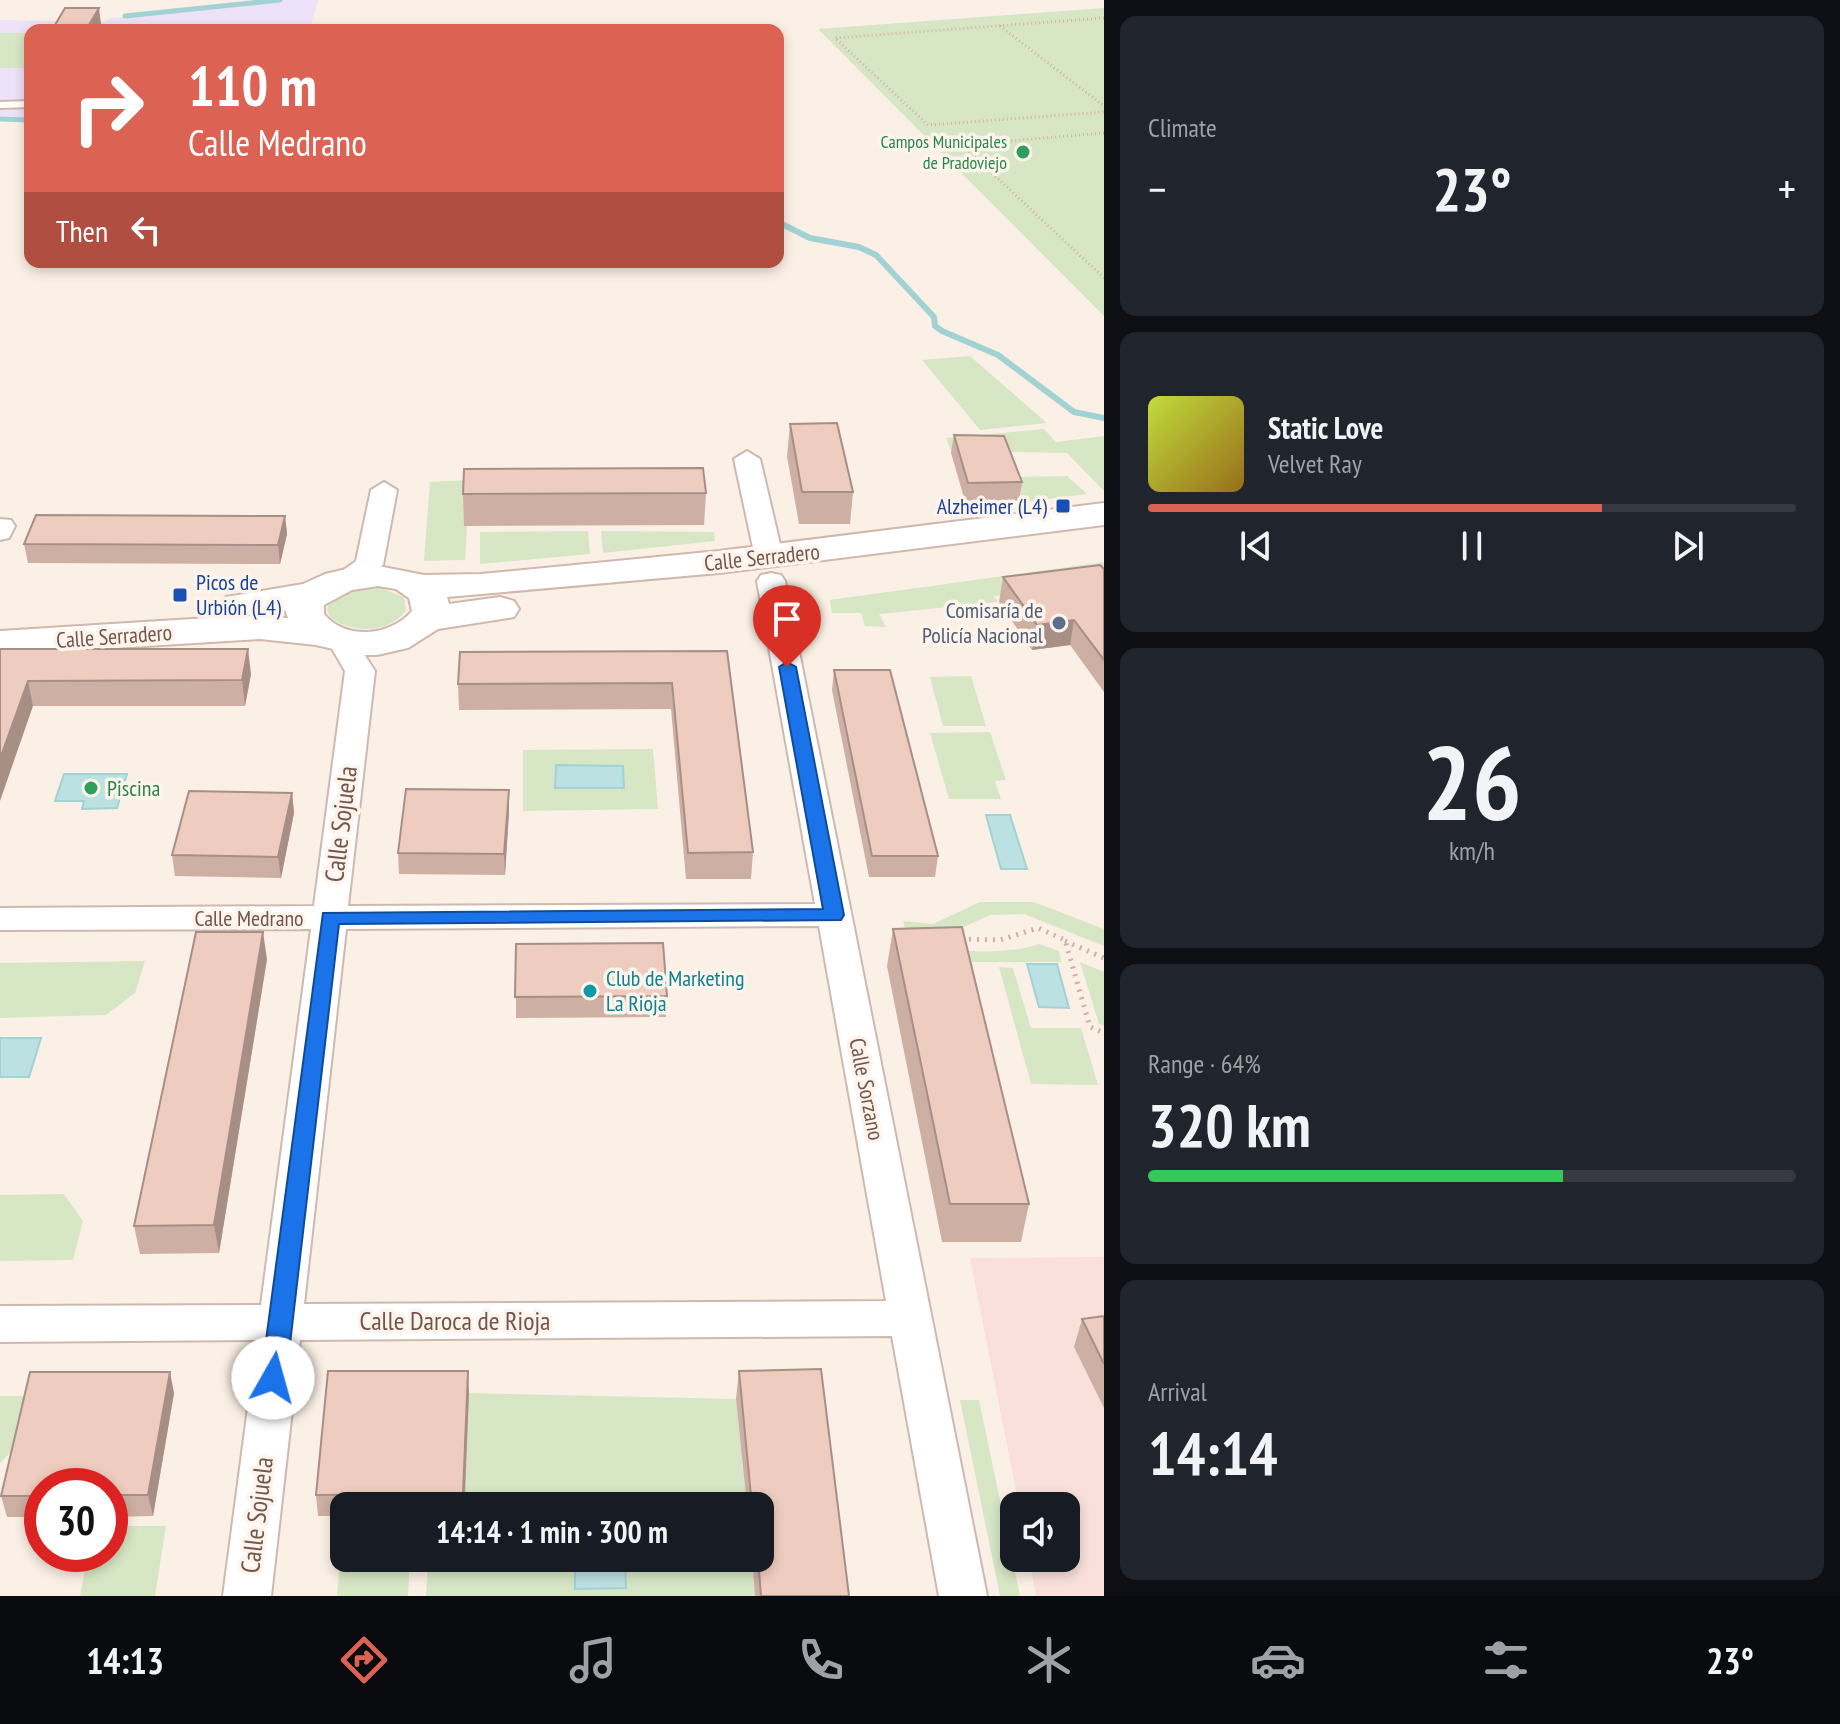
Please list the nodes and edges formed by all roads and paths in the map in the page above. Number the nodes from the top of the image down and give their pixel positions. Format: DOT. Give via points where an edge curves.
graph roads {
  1 [pos="1104,18"];
  2 [pos="1000,25"];
  3 [pos="24,104"];
  4 [pos="0,105"];
  5 [pos="1104,106"];
  6 [pos="1104,112"];
  7 [pos="1104,133"];
  8 [pos="1104,278"];
  9 [pos="747,459"];
  10 [pos="384,490"];
  11 [pos="1104,514"];
  12 [pos="1104,537"];
  13 [pos="374,543"];
  14 [pos="770,569"];
  15 [pos="348,577"];
  16 [pos="313,594"];
  17 [pos="409,605"];
  18 [pos="0,618"];
  19 [pos="0,643"];
  20 [pos="341,649"];
  21 [pos="834,915"];
  22 [pos="330,917"];
  23 [pos="0,919"];
  24 [pos="949,940"];
  25 [pos="1065,940"];
  26 [pos="1104,958"];
  27 [pos="1104,1033"];
  28 [pos="911,1318"];
  29 [pos="280,1322"];
  30 [pos="0,1324"];
  31 [pos="247,1596"];
  32 [pos="963,1596"];
  1 -- 2 [label="path"];
  2 -- 5 [label="path"];
  2 -- 6 [label="path" via="835,38 928,125"];
  3 -- 4 [label="lane"];
  7 -- 8 [label="path" via="962,145"];
  9 -- 14 [label="street, Calle Sorzano"];
  10 -- 13 [label="street"];
  11 -- 14 [label="main road, Calle Serradero"];
  12 -- 14 [label="main road, Calle Serradero"];
  13 -- 15 [label="street" via="369,565"];
  13 -- 17 [label="street" via="378,564"];
  14 -- 17 [label="main road, Calle Serradero"];
  14 -- 21 [label="street, Calle Sorzano"];
  15 -- 16 [label="main road, Calle Serradero"];
  15 -- 17 [label="main road"];
  16 -- 18 [label="main road, Calle Serradero" via="257,604"];
  16 -- 20 [label="main road" via="306,616"];
  17 -- 20 [label="main road, Calle Serradero" via="359,643"];
  19 -- 20 [label="main road, Calle Serradero" via="260,627"];
  20 -- 22 [label="street, Calle Sojuela"];
  21 -- 22 [label="street, Calle Medrano"];
  21 -- 28 [label="street, Calle Sorzano"];
  22 -- 23 [label="street, Calle Medrano"];
  22 -- 29 [label="street, Calle Sojuela"];
  24 -- 25 [label="path" via="981,944 1038,928"];
  25 -- 26 [label="path"];
  25 -- 27 [label="path" via="1090,1027"];
  28 -- 29 [label="street, Calle Daroca de Rioja"];
  28 -- 32 [label="street, Calle Sorzano"];
  29 -- 30 [label="street, Calle Daroca de Rioja"];
  29 -- 31 [label="street, Calle Sojuela"];
}
